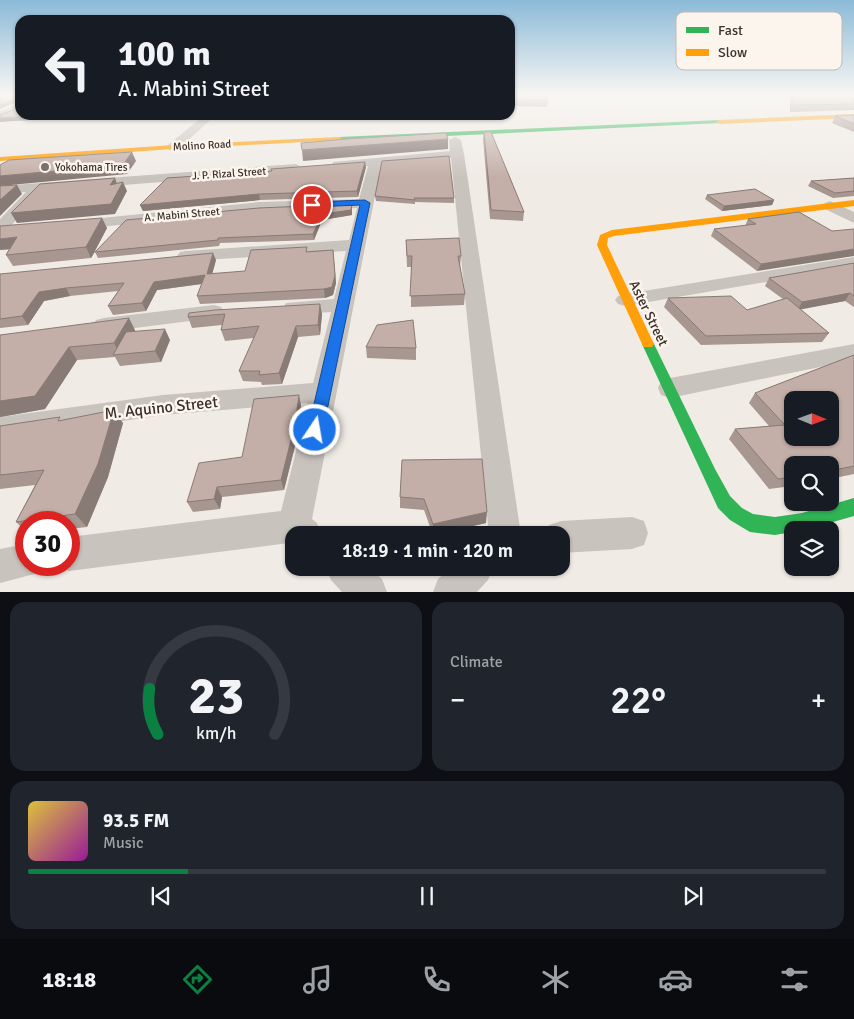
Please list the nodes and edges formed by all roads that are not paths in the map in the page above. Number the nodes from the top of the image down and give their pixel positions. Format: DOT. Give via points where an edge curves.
graph roads {
  1 [pos="202,123"];
  2 [pos="760,123"];
  3 [pos="456,144"];
  4 [pos="173,147"];
  5 [pos="0,158"];
  6 [pos="375,162"];
  7 [pos="326,165"];
  8 [pos="306,167"];
  9 [pos="40,187"];
  10 [pos="0,190"];
  11 [pos="854,202"];
  12 [pos="365,203"];
  13 [pos="830,206"];
  14 [pos="854,218"];
  15 [pos="58,226"];
  16 [pos="19,229"];
  17 [pos="0,230"];
  18 [pos="356,245"];
  19 [pos="169,258"];
  20 [pos="854,262"];
  21 [pos="625,300"];
  22 [pos="344,305"];
  23 [pos="276,308"];
  24 [pos="237,310"];
  25 [pos="79,328"];
  26 [pos="854,352"];
  27 [pos="670,388"];
  28 [pos="324,392"];
  29 [pos="0,428"];
  30 [pos="854,508"];
  31 [pos="301,526"];
  32 [pos="503,526"];
  33 [pos="285,532"];
  34 [pos="632,533"];
  35 [pos="570,536"];
  36 [pos="80,553"];
  37 [pos="15,563"];
  38 [pos="0,566"];
  39 [pos="352,576"];
  40 [pos="468,576"];
  41 [pos="369,592"];
  42 [pos="451,592"];
  1 -- 4 [label="street"];
  2 -- 3 [label="main road, Molino Road"];
  3 -- 4 [label="main road, Molino Road"];
  3 -- 6 [label="street"];
  3 -- 32 [label="street"];
  4 -- 5 [label="main road, Molino Road"];
  6 -- 7 [label="street"];
  6 -- 12 [label="street"];
  8 -- 9 [label="street, J. P. Rizal Street"];
  9 -- 10 [label="street, J. P. Rizal Street"];
  9 -- 17 [label="street"];
  11 -- 13 [label="main road, Aster Street"];
  12 -- 15 [label="street, A. Mabini Street" via="260,207"];
  12 -- 18 [label="street"];
  13 -- 14 [label="street"];
  13 -- 21 [label="main road, Aster Street" via="612,233 603,237 602,245"];
  16 -- 17 [label="street"];
  18 -- 19 [label="street"];
  18 -- 22 [label="street"];
  20 -- 21 [label="street"];
  21 -- 27 [label="main road, Aster Street"];
  22 -- 23 [label="street"];
  22 -- 28 [label="street"];
  24 -- 25 [label="street"];
  26 -- 27 [label="street"];
  27 -- 30 [label="main road, Aster Street" via="707,471 726,504 749,523 792,524"];
  28 -- 29 [label="street, M. Aquino Street" via="163,405"];
  28 -- 31 [label="street"];
  33 -- 36 [label="street"];
  34 -- 35 [label="street"];
  37 -- 38 [label="street"];
  39 -- 41 [label="street"];
  40 -- 42 [label="street"];
}
